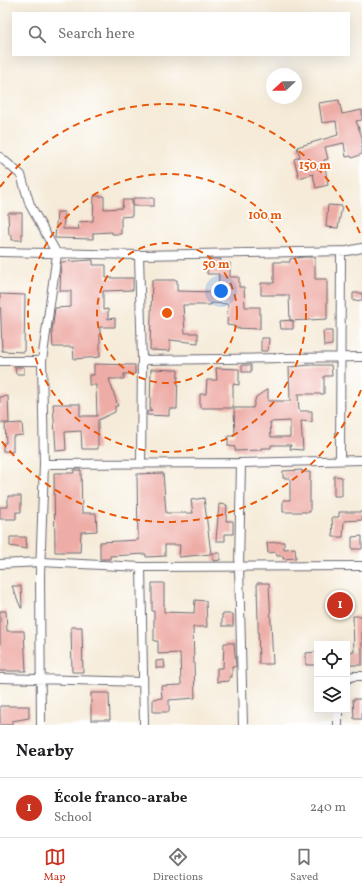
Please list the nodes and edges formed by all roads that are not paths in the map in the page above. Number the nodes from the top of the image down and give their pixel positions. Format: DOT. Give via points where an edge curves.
graph roads {
  1 [pos="0,157"];
  2 [pos="362,248"];
  3 [pos="341,251"];
  4 [pos="0,252"];
  5 [pos="58,254"];
  6 [pos="139,255"];
  7 [pos="339,357"];
  8 [pos="362,357"];
  9 [pos="142,360"];
  10 [pos="0,361"];
  11 [pos="42,362"];
  12 [pos="340,460"];
  13 [pos="362,460"];
  14 [pos="141,463"];
  15 [pos="241,463"];
  16 [pos="44,464"];
  17 [pos="41,562"];
  18 [pos="0,564"];
  19 [pos="362,566"];
  20 [pos="141,567"];
  21 [pos="239,567"];
  22 [pos="362,676"];
  23 [pos="0,678"];
  24 [pos="350,678"];
  25 [pos="40,679"];
  26 [pos="144,682"];
  27 [pos="338,713"];
  28 [pos="40,725"];
  29 [pos="144,725"];
  30 [pos="243,725"];
  31 [pos="338,725"];
  1 -- 5 [label="street" via="21,175 30,205"];
  2 -- 3 [label="street"];
  3 -- 6 [label="street"];
  3 -- 7 [label="street"];
  4 -- 5 [label="street"];
  5 -- 6 [label="street"];
  5 -- 11 [label="street"];
  6 -- 9 [label="street"];
  7 -- 8 [label="street"];
  7 -- 9 [label="street"];
  7 -- 12 [label="street"];
  9 -- 14 [label="street"];
  10 -- 11 [label="street"];
  11 -- 16 [label="street"];
  12 -- 13 [label="street"];
  12 -- 15 [label="street"];
  14 -- 15 [label="street"];
  14 -- 16 [label="street"];
  15 -- 21 [label="street"];
  16 -- 17 [label="street"];
  17 -- 18 [label="street"];
  17 -- 20 [label="street"];
  17 -- 25 [label="street"];
  19 -- 21 [label="street"];
  20 -- 21 [label="street"];
  20 -- 26 [label="street"];
  21 -- 30 [label="street"];
  22 -- 24 [label="street"];
  23 -- 25 [label="street"];
  25 -- 26 [label="street"];
  25 -- 28 [label="street"];
  26 -- 29 [label="street"];
  27 -- 31 [label="street"];
}
